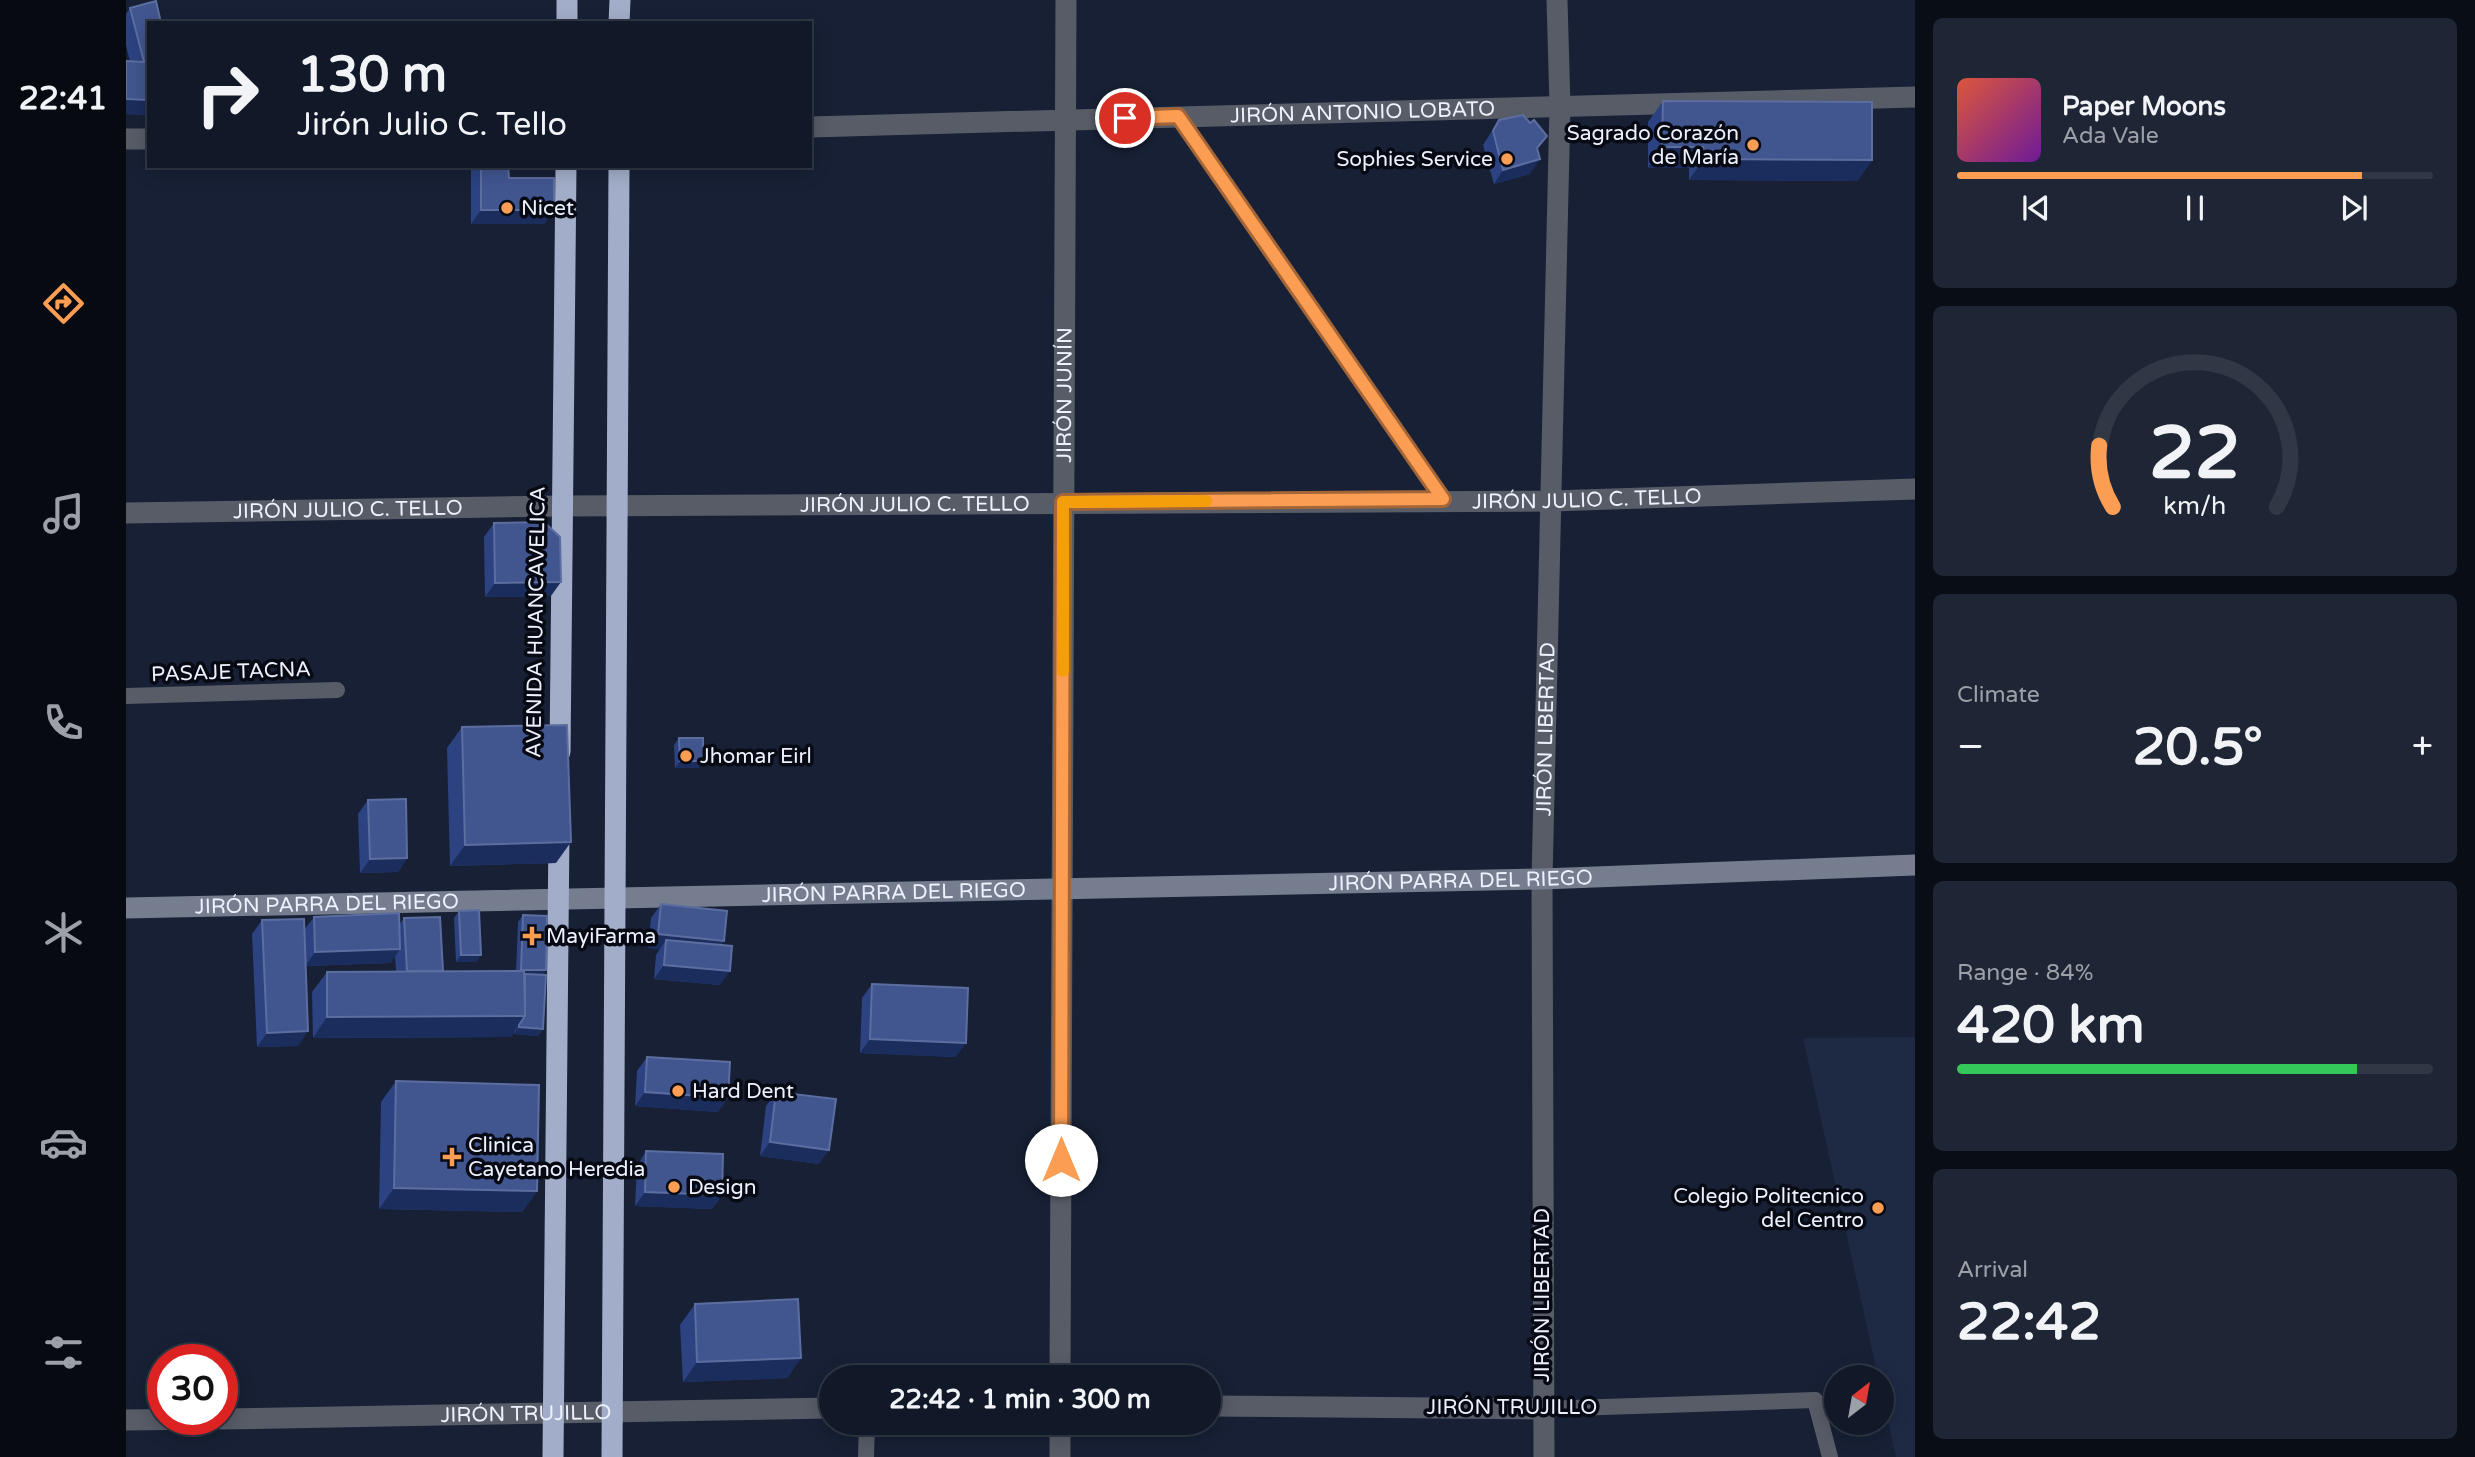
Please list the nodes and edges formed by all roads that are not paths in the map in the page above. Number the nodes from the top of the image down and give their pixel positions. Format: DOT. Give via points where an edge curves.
graph roads {
  1 [pos="567,0"];
  2 [pos="620,0"];
  3 [pos="1066,0"];
  4 [pos="1558,0"];
  5 [pos="567,21"];
  6 [pos="620,21"];
  7 [pos="1915,97"];
  8 [pos="1560,106"];
  9 [pos="1178,116"];
  10 [pos="1065,121"];
  11 [pos="812,127"];
  12 [pos="126,139"];
  13 [pos="147,139"];
  14 [pos="566,168"];
  15 [pos="619,168"];
  16 [pos="1915,489"];
  17 [pos="1443,499"];
  18 [pos="1552,501"];
  19 [pos="1063,502"];
  20 [pos="617,505"];
  21 [pos="562,506"];
  22 [pos="126,513"];
  23 [pos="337,690"];
  24 [pos="126,696"];
  25 [pos="559,777"];
  26 [pos="559,804"];
  27 [pos="1915,865"];
  28 [pos="1542,879"];
  29 [pos="1062,888"];
  30 [pos="615,898"];
  31 [pos="558,899"];
  32 [pos="126,908"];
  33 [pos="1060,1365"];
  34 [pos="1221,1406"];
  35 [pos="819,1408"];
  36 [pos="1542,1409"];
  37 [pos="612,1414"];
  38 [pos="553,1415"];
  39 [pos="238,1419"];
  40 [pos="126,1420"];
  41 [pos="147,1420"];
  42 [pos="867,1435"];
  43 [pos="1060,1435"];
  44 [pos="553,1457"];
  45 [pos="612,1457"];
  46 [pos="866,1457"];
  47 [pos="1060,1457"];
  48 [pos="1544,1457"];
  49 [pos="1830,1457"];
  1 -- 5 [label="highway"];
  2 -- 6 [label="highway"];
  3 -- 10 [label="street, JIRÓN JUNÍN"];
  4 -- 8 [label="street, JIRÓN LIBERTAD"];
  7 -- 8 [label="street, JIRÓN ANTONIO LOBATO"];
  8 -- 9 [label="street, JIRÓN ANTONIO LOBATO"];
  8 -- 18 [label="street, JIRÓN LIBERTAD"];
  9 -- 10 [label="street, JIRÓN ANTONIO LOBATO"];
  9 -- 17 [label="lane"];
  10 -- 11 [label="street, JIRÓN ANTONIO LOBATO"];
  10 -- 19 [label="street, JIRÓN JUNÍN"];
  12 -- 13 [label="street"];
  14 -- 21 [label="highway, AVENIDA HUANCAVELICA"];
  15 -- 20 [label="highway"];
  16 -- 18 [label="street, JIRÓN JULIO C. TELLO"];
  17 -- 18 [label="street, JIRÓN JULIO C. TELLO"];
  17 -- 19 [label="street, JIRÓN JULIO C. TELLO"];
  18 -- 28 [label="street, JIRÓN LIBERTAD"];
  19 -- 20 [label="street, JIRÓN JULIO C. TELLO"];
  19 -- 29 [label="street, JIRÓN JUNÍN"];
  20 -- 21 [label="street, JIRÓN JULIO C. TELLO"];
  20 -- 30 [label="highway"];
  21 -- 22 [label="street, JIRÓN JULIO C. TELLO"];
  21 -- 25 [label="highway, AVENIDA HUANCAVELICA"];
  23 -- 24 [label="lane, PASAJE TACNA"];
  26 -- 31 [label="highway"];
  27 -- 28 [label="street, JIRÓN PARRA DEL RIEGO"];
  28 -- 29 [label="street, JIRÓN PARRA DEL RIEGO"];
  28 -- 36 [label="street, JIRÓN LIBERTAD"];
  29 -- 30 [label="street, JIRÓN PARRA DEL RIEGO"];
  29 -- 33 [label="street, JIRÓN JUNÍN"];
  30 -- 31 [label="street, JIRÓN PARRA DEL RIEGO"];
  30 -- 37 [label="highway"];
  31 -- 32 [label="street, JIRÓN PARRA DEL RIEGO"];
  31 -- 38 [label="highway"];
  34 -- 36 [label="street, JIRÓN TRUJILLO"];
  35 -- 37 [label="street, JIRÓN TRUJILLO"];
  36 -- 48 [label="street, JIRÓN LIBERTAD"];
  36 -- 49 [label="lane, JIRÓN TRUJILLO" via="1815,1400"];
  37 -- 38 [label="street, JIRÓN TRUJILLO"];
  37 -- 45 [label="highway"];
  38 -- 39 [label="street, JIRÓN TRUJILLO"];
  38 -- 44 [label="highway"];
  40 -- 41 [label="street"];
  42 -- 46 [label="lane"];
  43 -- 47 [label="street"];
}
